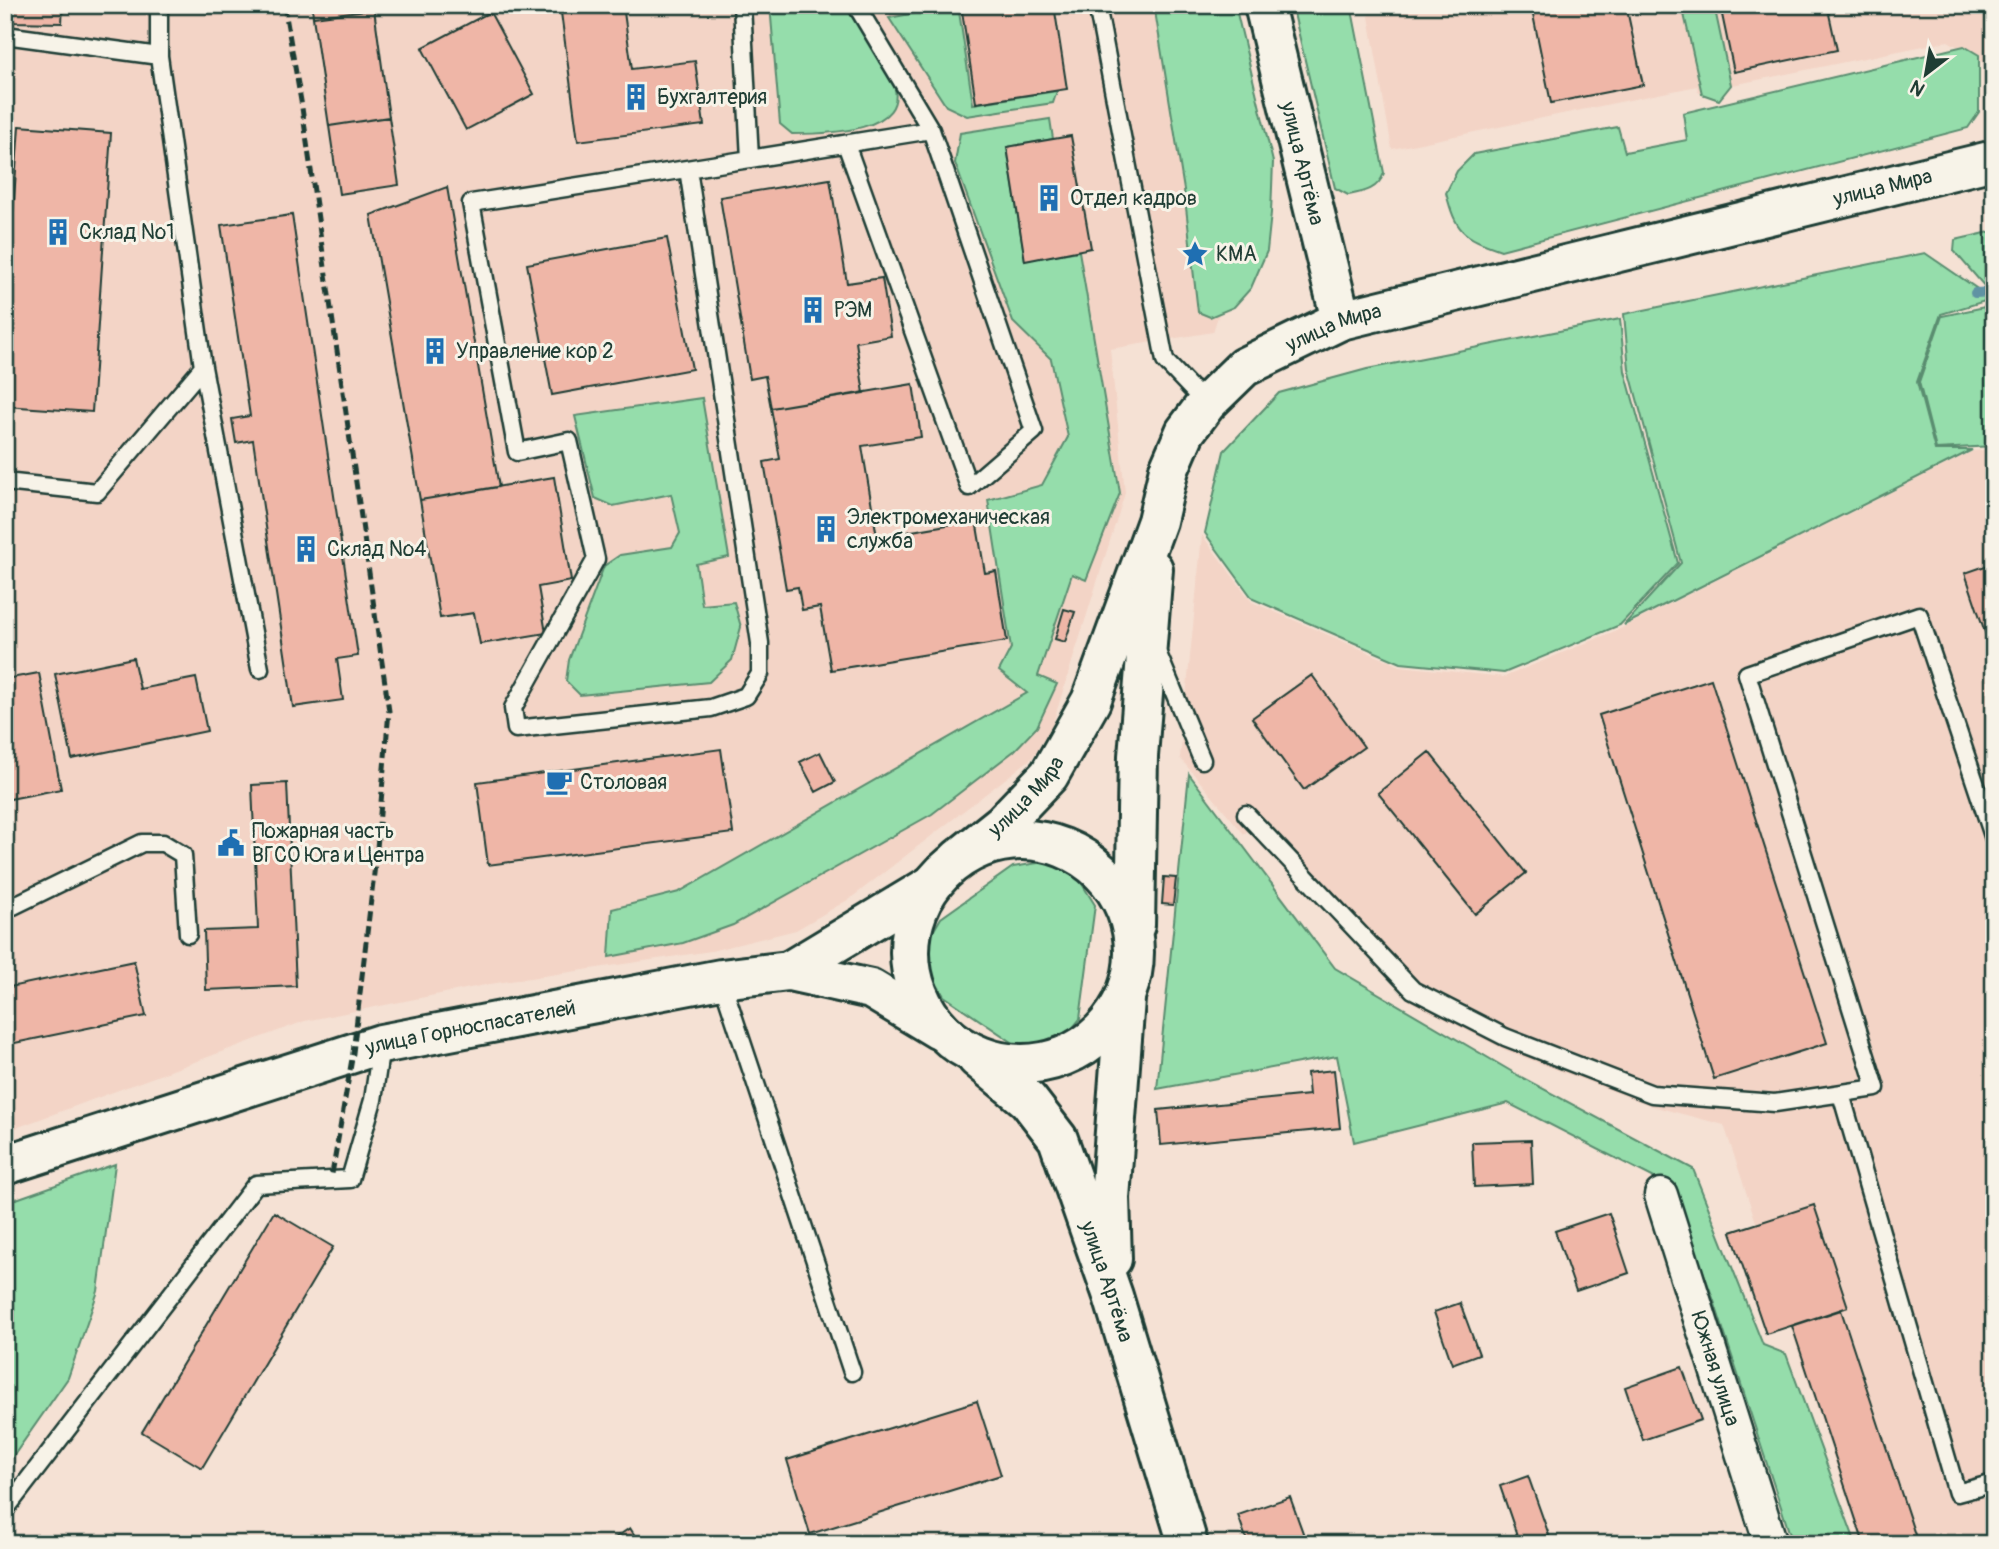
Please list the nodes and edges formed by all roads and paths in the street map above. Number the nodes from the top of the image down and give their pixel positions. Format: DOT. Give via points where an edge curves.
graph roads {
  1 [pos="159,5"];
  2 [pos="742,5"];
  3 [pos="856,5"];
  4 [pos="1097,5"];
  5 [pos="1264,5"];
  6 [pos="5,35"];
  7 [pos="159,56"];
  8 [pos="932,130"];
  9 [pos="846,144"];
  10 [pos="750,159"];
  11 [pos="1994,160"];
  12 [pos="688,169"];
  13 [pos="1341,320"];
  14 [pos="204,367"];
  15 [pos="1206,404"];
  16 [pos="5,482"];
  17 [pos="1157,522"];
  18 [pos="1148,631"];
  19 [pos="260,668"];
  20 [pos="1202,760"];
  21 [pos="1245,814"];
  22 [pos="1994,839"];
  23 [pos="958,859"];
  24 [pos="930,886"];
  25 [pos="5,910"];
  26 [pos="188,934"];
  27 [pos="789,971"];
  28 [pos="721,979"];
  29 [pos="1130,981"];
  30 [pos="939,1030"];
  31 [pos="381,1044"];
  32 [pos="971,1053"];
  33 [pos="1841,1094"];
  34 [pos="5,1165"];
  35 [pos="1661,1195"];
  36 [pos="1113,1296"];
  37 [pos="852,1372"];
  38 [pos="1994,1483"];
  39 [pos="5,1510"];
  40 [pos="1188,1544"];
  41 [pos="1771,1544"];
  1 -- 7 [label="lane"];
  2 -- 10 [label="lane"];
  3 -- 8 [label="lane"];
  4 -- 15 [label="lane" via="1165,361"];
  5 -- 13 [label="street, улица Артёма"];
  6 -- 7 [label="lane"];
  7 -- 14 [label="lane"];
  8 -- 9 [label="lane"];
  8 -- 9 [label="lane" via="1034,431 969,487"];
  9 -- 10 [label="lane"];
  10 -- 12 [label="lane"];
  11 -- 13 [label="street, улица Мира"];
  12 -- 12 [label="lane" via="760,643 760,674 746,696 711,708 516,729 513,708 596,559 569,441 517,452 471,203"];
  13 -- 15 [label="street, улица Мира" via="1244,367"];
  14 -- 16 [label="lane" via="97,492"];
  14 -- 19 [label="lane"];
  15 -- 17 [label="street, улица Мира" via="1185,432 1169,469"];
  17 -- 18 [label="street"];
  17 -- 23 [label="street, улица Мира" via="1091,701 1049,775 1003,823"];
  18 -- 20 [label="lane"];
  18 -- 29 [label="street" via="1138,757"];
  21 -- 33 [label="lane" via="1413,990 1505,1037 1652,1094 1775,1103"];
  22 -- 33 [label="lane" via="1919,615 1747,674 1876,1088"];
  23 -- 24 [label="street, улица Артёма"];
  23 -- 29 [label="street, улица Артёма" via="991,843 1027,839 1063,847 1094,866 1118,893 1132,927"];
  24 -- 27 [label="street"];
  24 -- 30 [label="street, улица Артёма" via="913,921 908,960 918,997"];
  25 -- 26 [label="lane" via="142,843 163,843 183,855"];
  27 -- 28 [label="street, улица Горноспасателей"];
  27 -- 30 [label="street, улица Горноспасателей" via="871,989"];
  28 -- 31 [label="street, улица Горноспасателей"];
  28 -- 37 [label="lane"];
  29 -- 32 [label="street, улица Артёма" via="1105,1029 1076,1051 1042,1063 1005,1064"];
  29 -- 36 [label="street" via="1110,1198"];
  30 -- 32 [label="street, улица Артёма"];
  31 -- 34 [label="street, улица Горноспасателей"];
  31 -- 39 [label="lane" via="373,1100 350,1179 256,1184"];
  32 -- 36 [label="street, улица Артёма" via="1028,1100 1058,1139"];
  33 -- 38 [label="lane" via="1957,1493"];
  35 -- 41 [label="street, Южная улица"];
  36 -- 40 [label="street, улица Артёма"];
}
